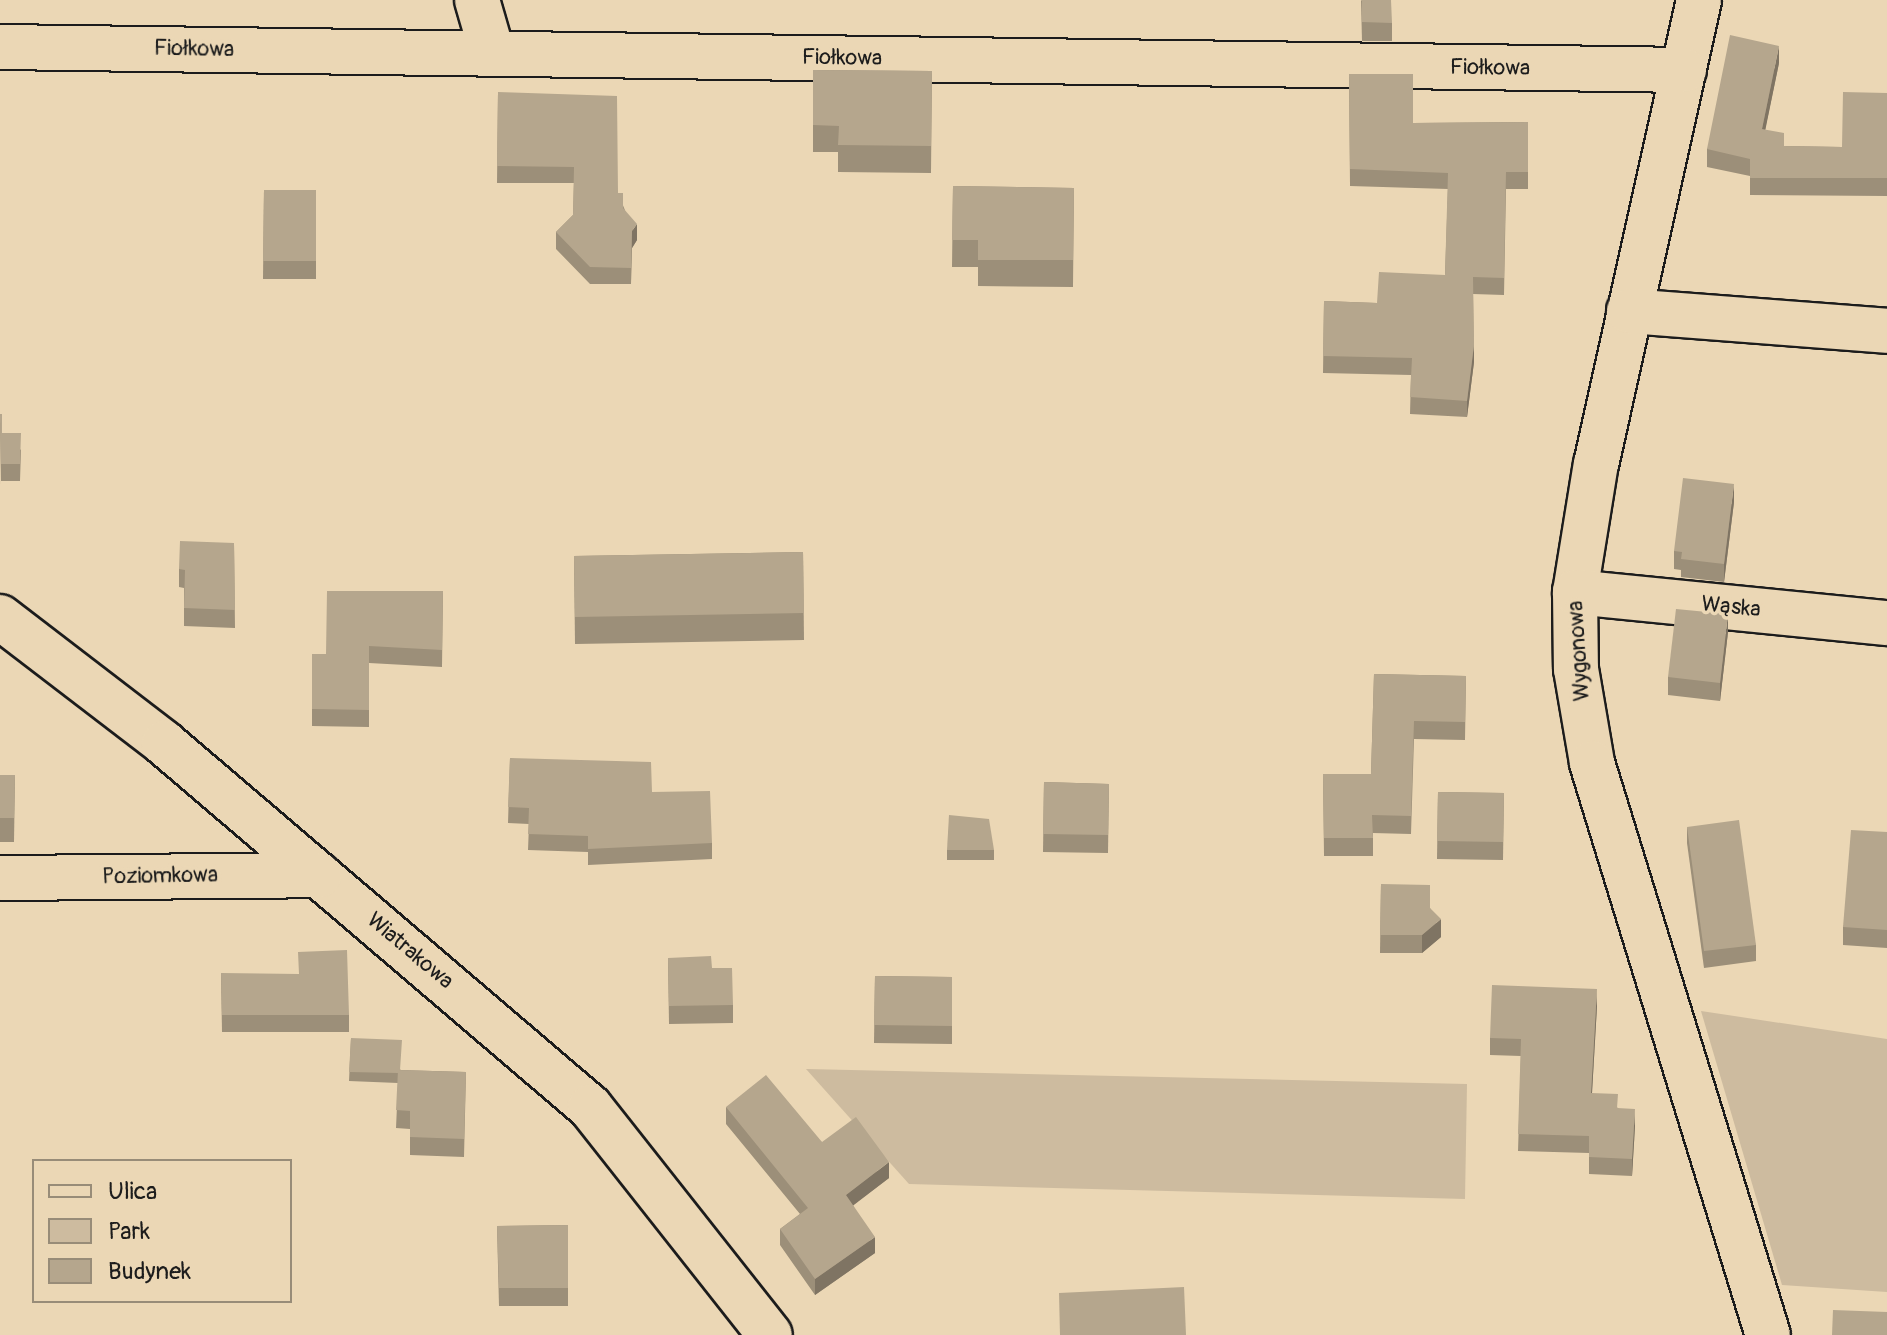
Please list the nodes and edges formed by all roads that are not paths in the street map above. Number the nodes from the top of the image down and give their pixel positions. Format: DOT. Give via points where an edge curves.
graph roads {
  1 [pos="477,0"];
  2 [pos="1699,0"];
  3 [pos="0,47"];
  4 [pos="492,52"];
  5 [pos="1684,70"];
  6 [pos="1629,311"];
  7 [pos="1887,331"];
  8 [pos="1575,592"];
  9 [pos="0,617"];
  10 [pos="1887,623"];
  11 [pos="319,875"];
  12 [pos="0,878"];
  13 [pos="770,1335"];
  14 [pos="1768,1335"];
  1 -- 4 [label="street"];
  2 -- 5 [label="street, Wygonowa"];
  3 -- 4 [label="street, Fiołkowa"];
  4 -- 5 [label="street, Fiołkowa"];
  5 -- 6 [label="street, Wygonowa"];
  6 -- 7 [label="street"];
  6 -- 8 [label="street, Wygonowa"];
  8 -- 10 [label="street, Wąska"];
  8 -- 14 [label="street, Wygonowa" via="1576,669 1592,763"];
  9 -- 11 [label="street, Wiatrakowa" via="164,743"];
  11 -- 12 [label="street, Poziomkowa"];
  11 -- 13 [label="street, Wiatrakowa" via="590,1107"];
}
